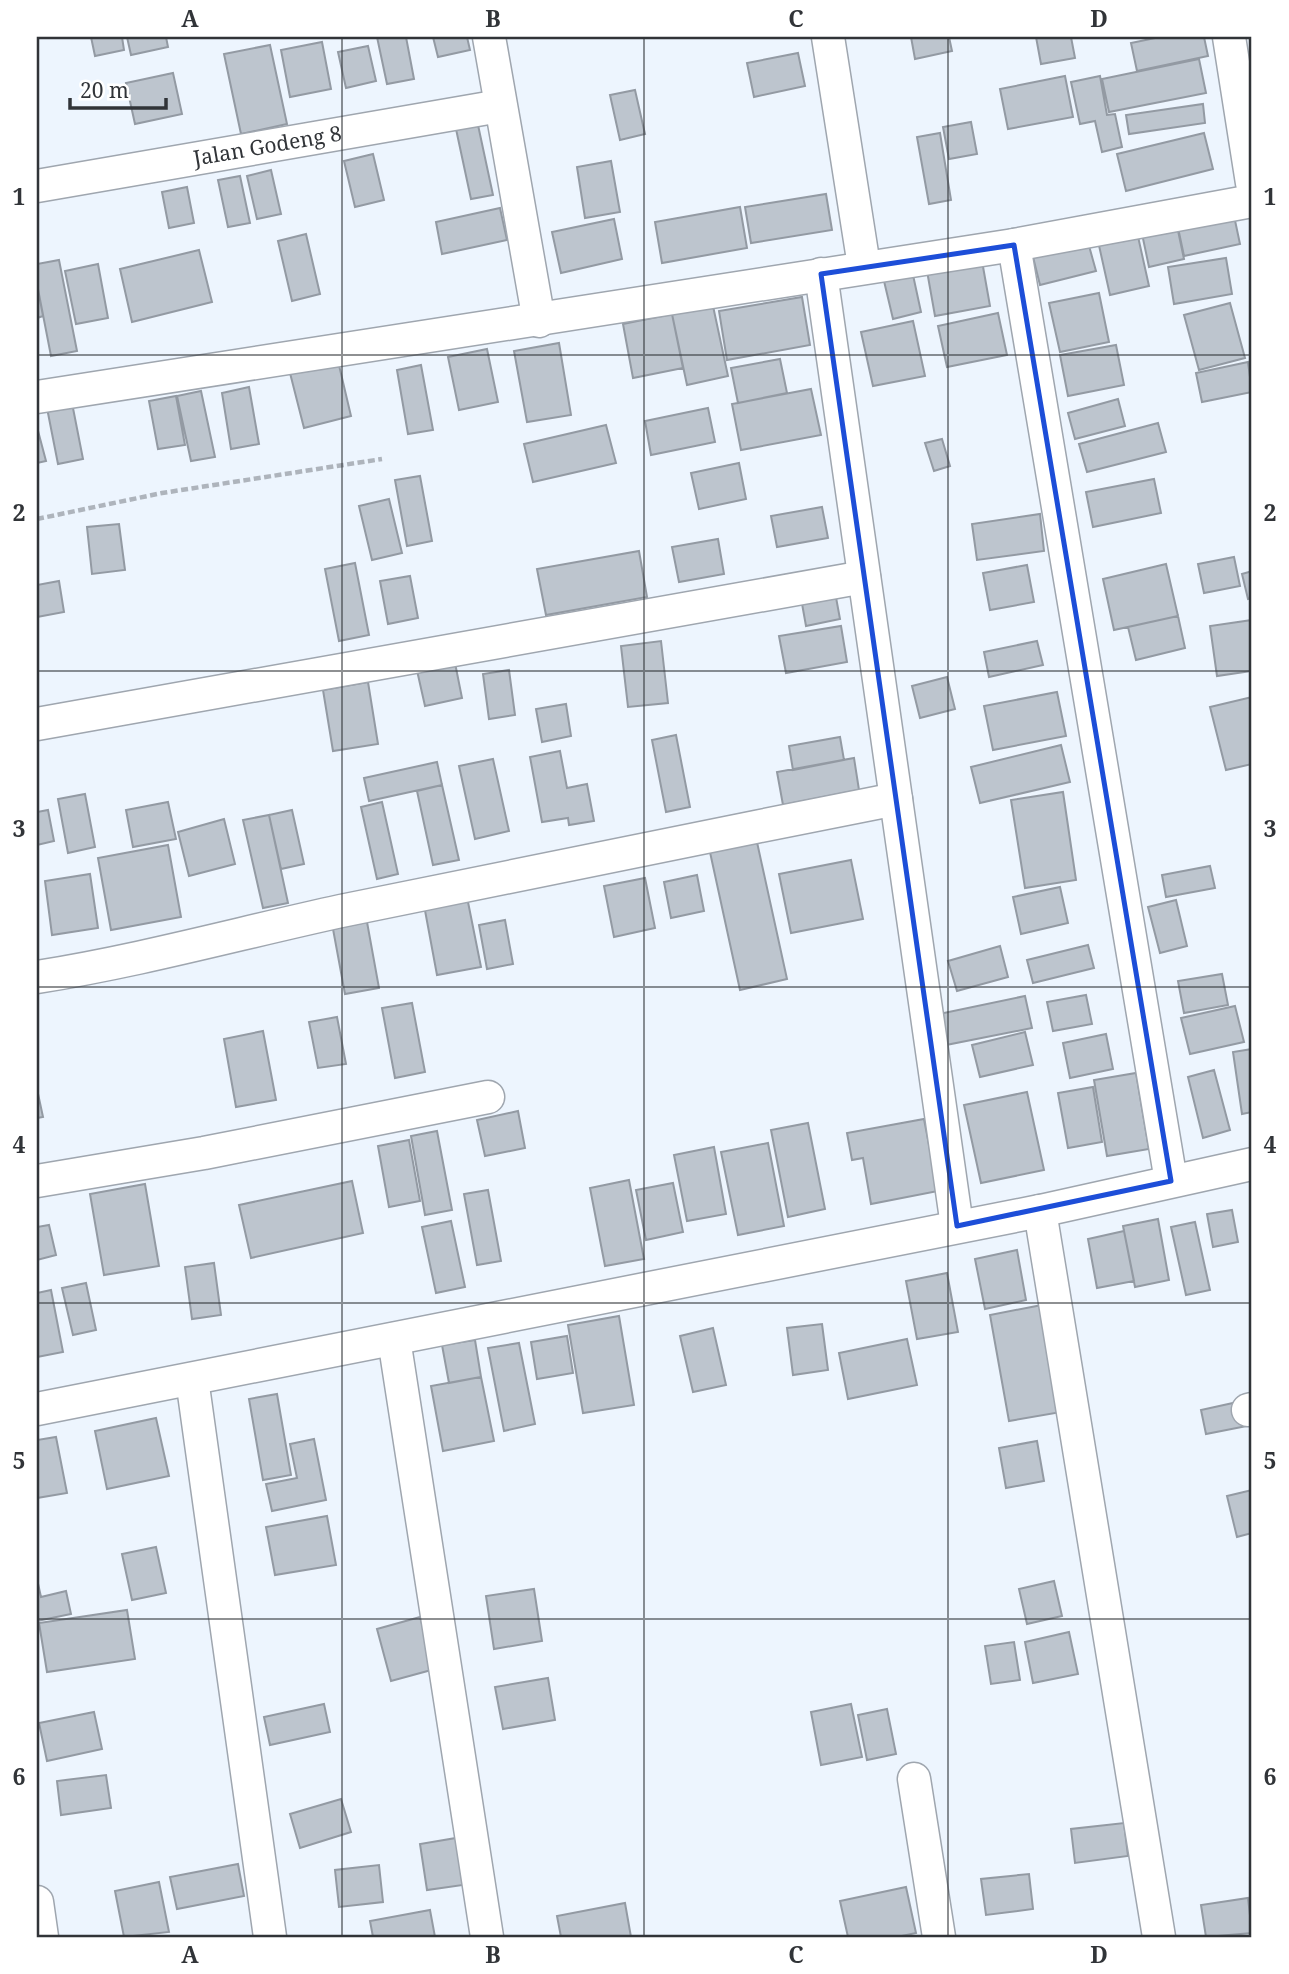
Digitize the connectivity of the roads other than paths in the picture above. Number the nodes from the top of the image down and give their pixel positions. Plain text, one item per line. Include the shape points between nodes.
1 (489, 37) edge
2 (828, 37) edge
3 (1229, 37) edge
4 (499, 106) junction
5 (1252, 183) edge
6 (37, 186) edge
7 (1252, 201) edge
8 (1014, 246) junction
9 (864, 266) junction
10 (821, 274) junction
11 (539, 321) junction
12 (37, 397) edge
13 (864, 577) junction
14 (37, 724) edge
15 (896, 799) junction
16 (37, 977) edge
17 (488, 1097) dead end
18 (1252, 1164) edge
19 (37, 1181) edge
20 (1171, 1181) junction
21 (1040, 1211) junction
22 (957, 1226) junction
23 (394, 1339) junction
24 (192, 1379) junction
25 (37, 1409) edge
26 (914, 1779) dead end
27 (37, 1902) edge
28 (42, 1937) edge
29 (270, 1937) edge
30 (487, 1937) edge
31 (939, 1937) edge
32 (1159, 1937) edge

1 - 4 street
2 - 9 street
3 - 5 street
4 - 6 street, Jalan Godeng 8
4 - 11 street
7 - 8 street
8 - 9 street
8 - 20 street
9 - 10 street
10 - 11 street
10 - 13 street
11 - 12 street
13 - 14 street
13 - 15 street
15 - 16 street via 425,893
15 - 22 street
17 - 19 street
18 - 20 street
20 - 21 street
21 - 22 street
21 - 32 street
22 - 23 street
23 - 24 street
23 - 30 street
24 - 25 street
24 - 29 street
26 - 31 street
27 - 28 street

